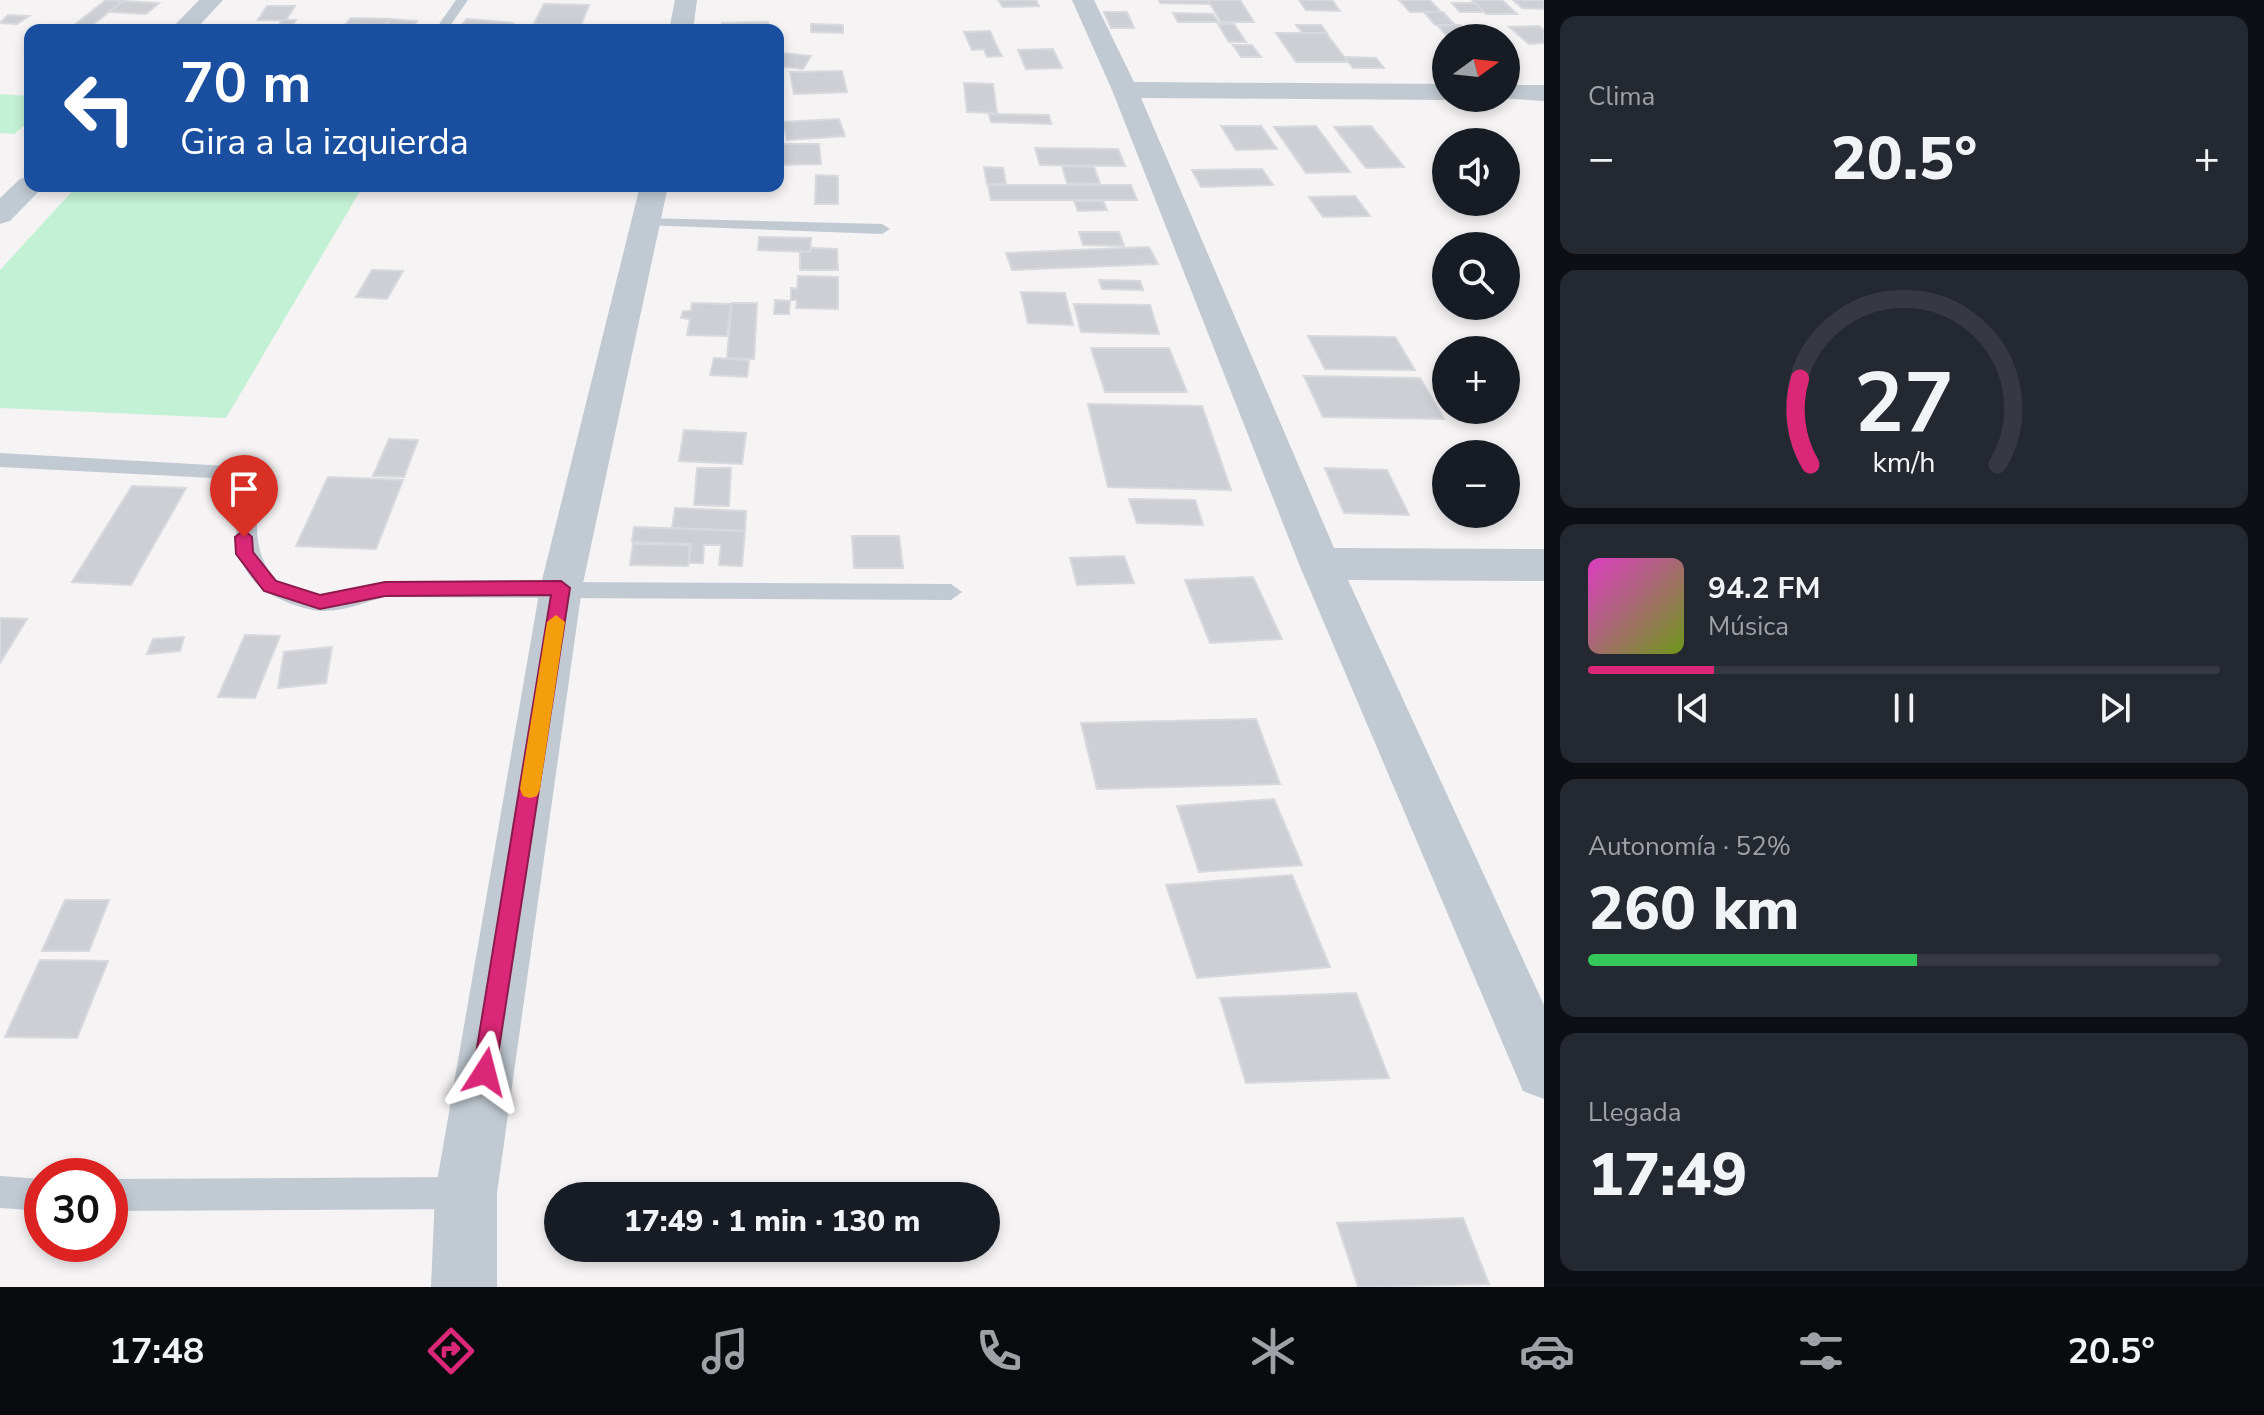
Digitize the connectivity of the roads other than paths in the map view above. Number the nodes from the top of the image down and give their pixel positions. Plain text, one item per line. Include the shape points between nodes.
1 (212, 0) edge
2 (462, 0) edge
3 (686, 0) edge
4 (1083, 0) edge
5 (188, 24) edge
6 (445, 24) edge
7 (682, 24) edge
8 (1125, 90) junction
9 (1432, 92) edge
10 (1520, 93) edge
11 (1544, 93) edge
12 (24, 191) edge
13 (650, 204) edge
14 (0, 215) edge
15 (882, 229) dead end
16 (0, 460) edge
17 (1320, 564) junction
18 (1544, 565) edge
19 (561, 588) junction
20 (951, 592) dead end
21 (1544, 1070) edge
22 (0, 1192) edge
23 (466, 1193) junction
24 (24, 1194) edge
25 (128, 1195) edge
26 (464, 1287) edge

1 - 5 street
2 - 6 lane
3 - 7 street
4 - 8 street
8 - 9 street
8 - 17 street
10 - 11 street
12 - 14 street
13 - 15 lane
13 - 19 street
16 - 19 lane via 238,472 251,490 243,519 244,554 270,586 320,602 385,589
17 - 18 street
17 - 21 street
19 - 20 lane
19 - 23 street
22 - 24 lane
23 - 25 lane
23 - 26 street

